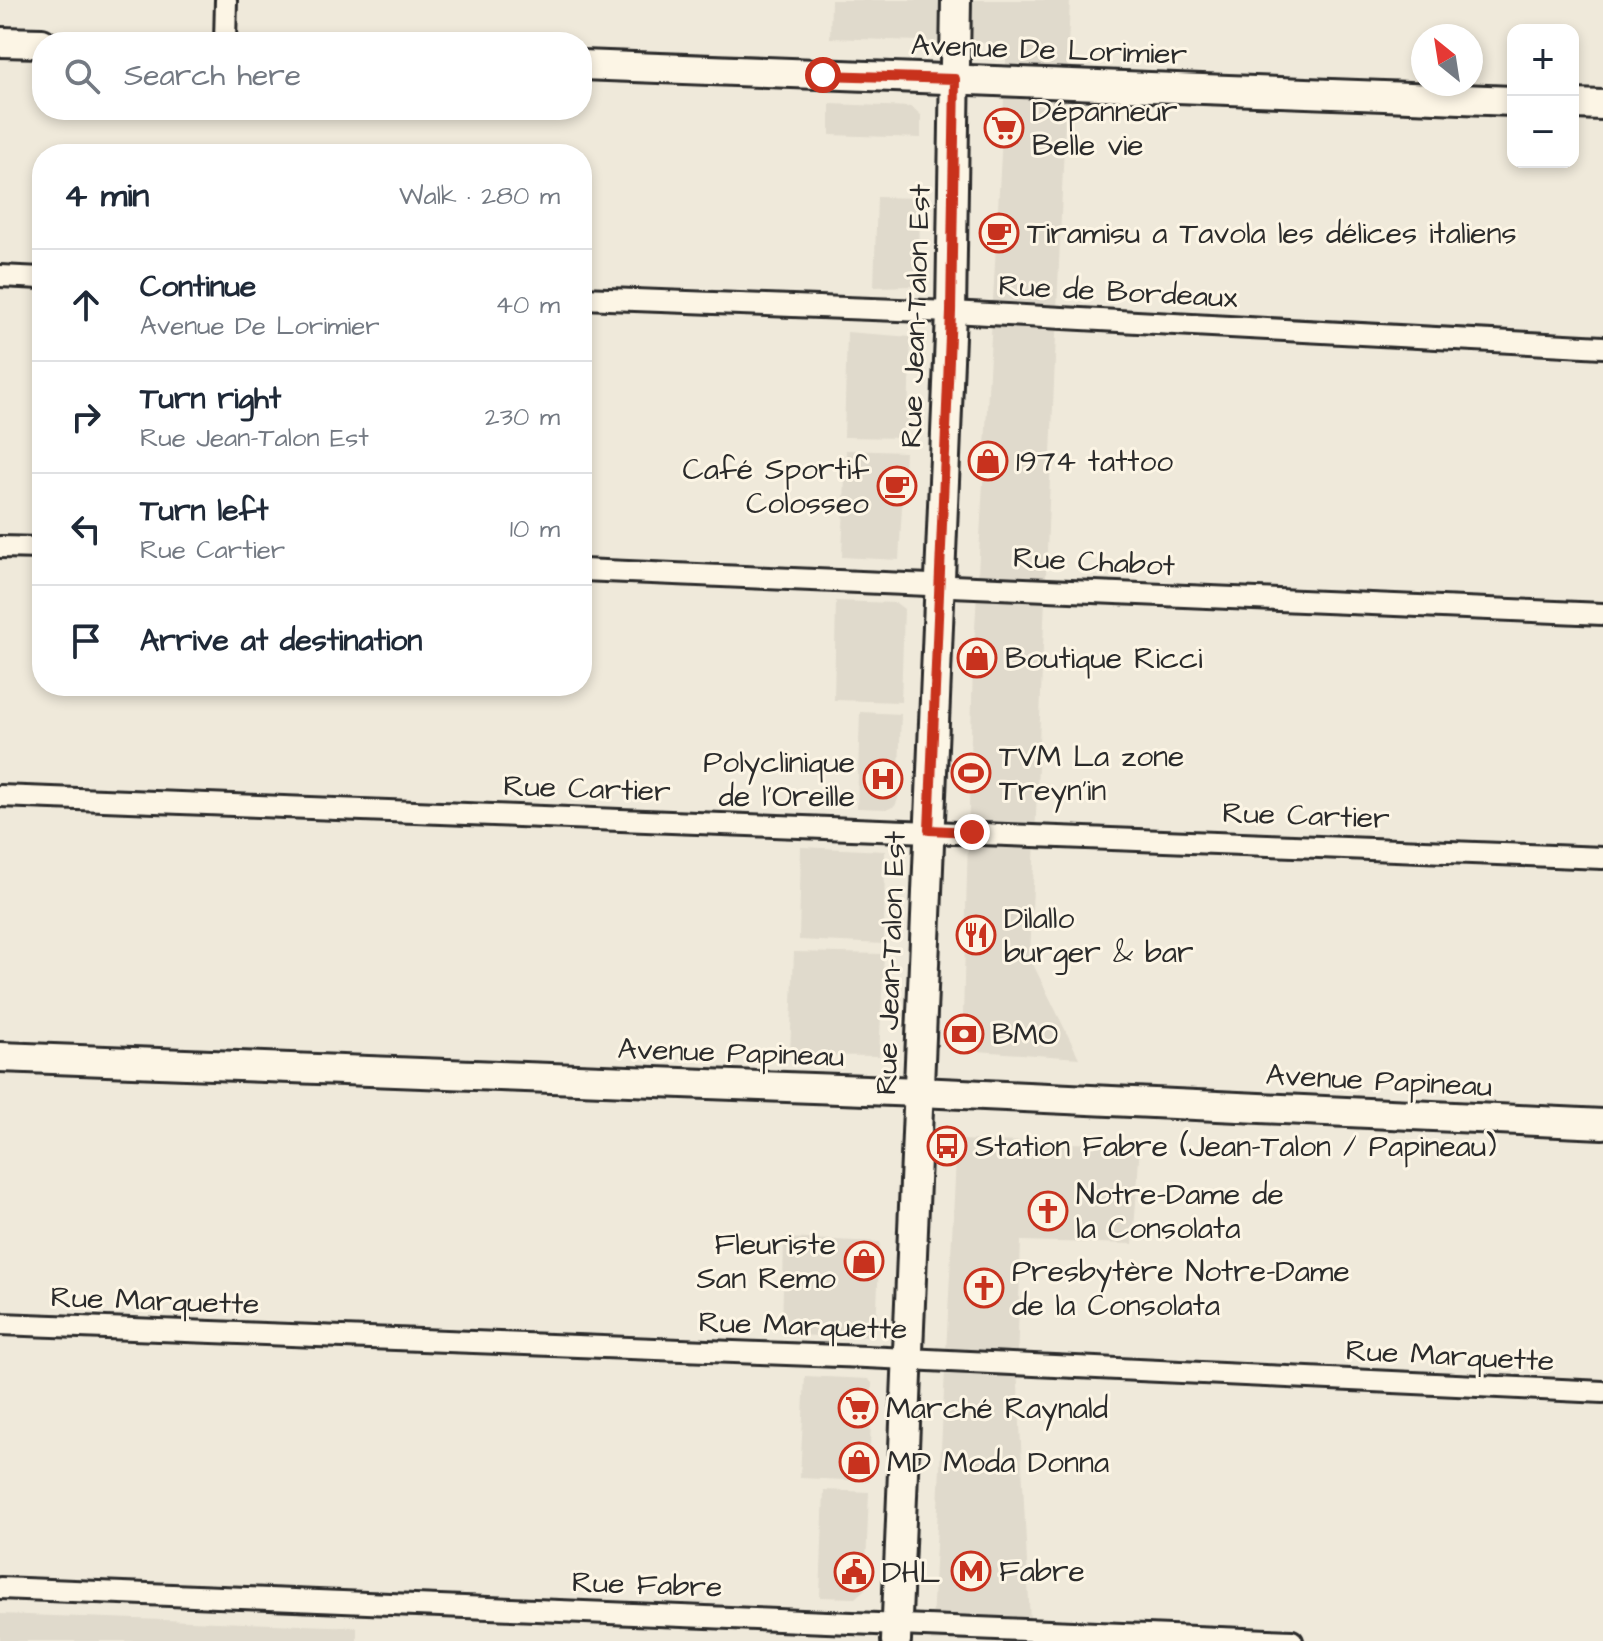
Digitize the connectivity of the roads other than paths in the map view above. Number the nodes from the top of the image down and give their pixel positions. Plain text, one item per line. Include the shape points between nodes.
1 (226, 0) edge
2 (956, 0) edge
3 (225, 32) edge
4 (0, 42) edge
5 (32, 43) edge
6 (592, 65) edge
7 (955, 79) junction
8 (1507, 101) edge
9 (1579, 104) edge
10 (1603, 105) edge
11 (0, 276) edge
12 (32, 278) edge
13 (592, 298) edge
14 (951, 312) junction
15 (1603, 347) edge
16 (0, 547) edge
17 (32, 548) edge
18 (592, 570) edge
19 (941, 584) junction
20 (1603, 614) edge
21 (0, 796) edge
22 (929, 830) junction
23 (1603, 858) edge
24 (0, 1057) edge
25 (919, 1092) junction
26 (1603, 1124) edge
27 (0, 1324) edge
28 (908, 1359) junction
29 (1603, 1392) edge
30 (0, 1588) edge
31 (896, 1632) edge
32 (1292, 1641) edge

1 - 3 street
2 - 7 main road, Rue Jean-Talon Est
4 - 5 main road
6 - 7 main road, Avenue De Lorimier
7 - 8 main road, Avenue De Lorimier
7 - 14 main road, Rue Jean-Talon Est
9 - 10 main road
11 - 12 street
13 - 14 street, Rue de Bordeaux
14 - 15 street, Rue de Bordeaux
14 - 19 main road, Rue Jean-Talon Est
16 - 17 street
18 - 19 street, Rue Chabot
19 - 20 street, Rue Chabot
19 - 22 main road, Rue Jean-Talon Est
21 - 22 street, Rue Cartier
22 - 23 street, Rue Cartier
22 - 25 main road, Rue Jean-Talon Est
24 - 25 main road, Avenue Papineau
25 - 26 main road, Avenue Papineau
25 - 28 main road, Rue Jean-Talon Est
27 - 28 street, Rue Marquette
28 - 29 street, Rue Marquette
28 - 31 main road, Rue Jean-Talon Est
30 - 31 street, Rue Fabre
31 - 32 street, Rue Fabre

